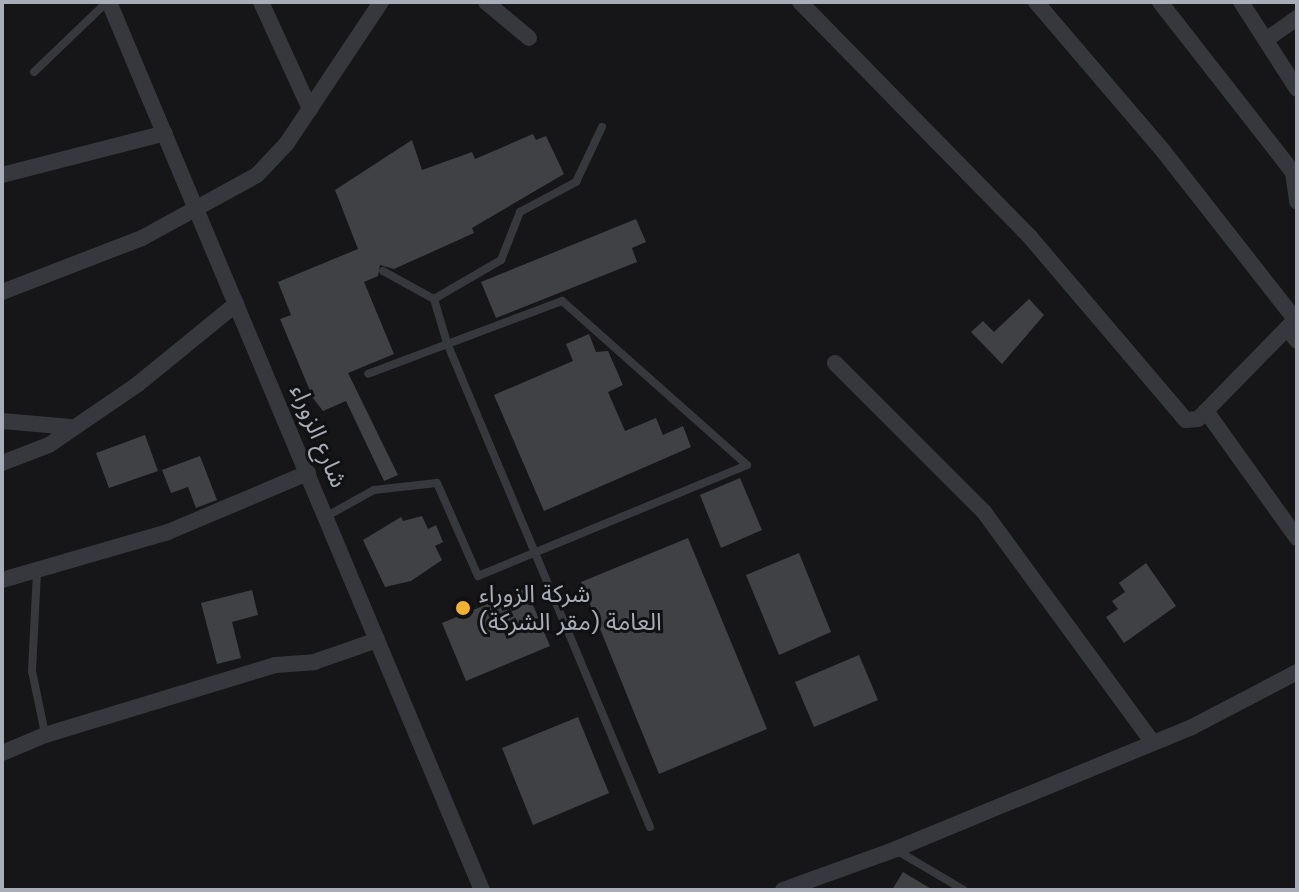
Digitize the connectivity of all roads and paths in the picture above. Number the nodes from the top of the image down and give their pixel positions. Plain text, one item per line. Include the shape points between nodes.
1 (108, 2) edge
2 (261, 2) edge
3 (381, 2) edge
4 (486, 2) edge
5 (800, 2) edge
6 (1036, 2) edge
7 (1160, 2) edge
8 (1241, 2) edge
9 (1297, 18) edge
10 (529, 38) dead end
11 (1267, 39) junction
12 (34, 72) dead end
13 (1297, 89) edge
14 (310, 109) junction
15 (602, 127) dead end
16 (165, 133) junction
17 (1295, 170) edge
18 (2, 175) edge
19 (1297, 202) edge
20 (197, 209) junction
21 (383, 271) dead end
22 (2, 292) edge
23 (434, 299) junction
24 (236, 304) junction
25 (1294, 326) edge
26 (447, 343) junction
27 (835, 363) dead end
28 (368, 374) dead end
29 (1206, 411) junction
30 (2, 421) edge
31 (71, 427) junction
32 (2, 463) edge
33 (308, 473) junction
34 (327, 516) junction
35 (1297, 538) edge
36 (536, 551) junction
37 (37, 572) junction
38 (2, 580) edge
39 (377, 640) junction
40 (1297, 672) edge
41 (45, 735) junction
42 (1153, 743) junction
43 (2, 753) edge
44 (650, 827) dead end
45 (896, 849) junction
46 (482, 890) edge
47 (783, 890) edge
48 (964, 890) edge

1 - 12 lane
1 - 16 street, شارع الزوراء
2 - 14 street
3 - 14 street
4 - 10 street
5 - 29 street via 1030,237 1186,420 1198,419
6 - 25 street via 1164,152
7 - 17 street
8 - 11 street
9 - 11 street
11 - 13 street
14 - 20 street via 257,175
15 - 23 lane via 576,182 520,212 501,260
16 - 18 street
16 - 20 street, شارع الزوراء
17 - 19 street
20 - 22 street via 142,238
20 - 24 street, شارع الزوراء
21 - 23 lane
23 - 26 lane
24 - 31 street via 138,384
24 - 33 street, شارع الزوراء
25 - 29 street
26 - 28 lane
26 - 36 lane
26 - 36 lane via 562,301 747,465
27 - 42 street via 984,512
29 - 35 street
30 - 31 street
31 - 32 street via 49,445
33 - 34 street, شارع الزوراء
33 - 37 street via 182,527
34 - 36 lane via 374,490 437,483 478,576
34 - 39 street, شارع الزوراء
36 - 44 lane
37 - 38 street
37 - 41 lane via 32,671
39 - 41 street via 314,662 275,665
39 - 46 street, شارع الزوراء
40 - 42 street
41 - 43 street
42 - 45 street
45 - 47 street
45 - 48 lane

